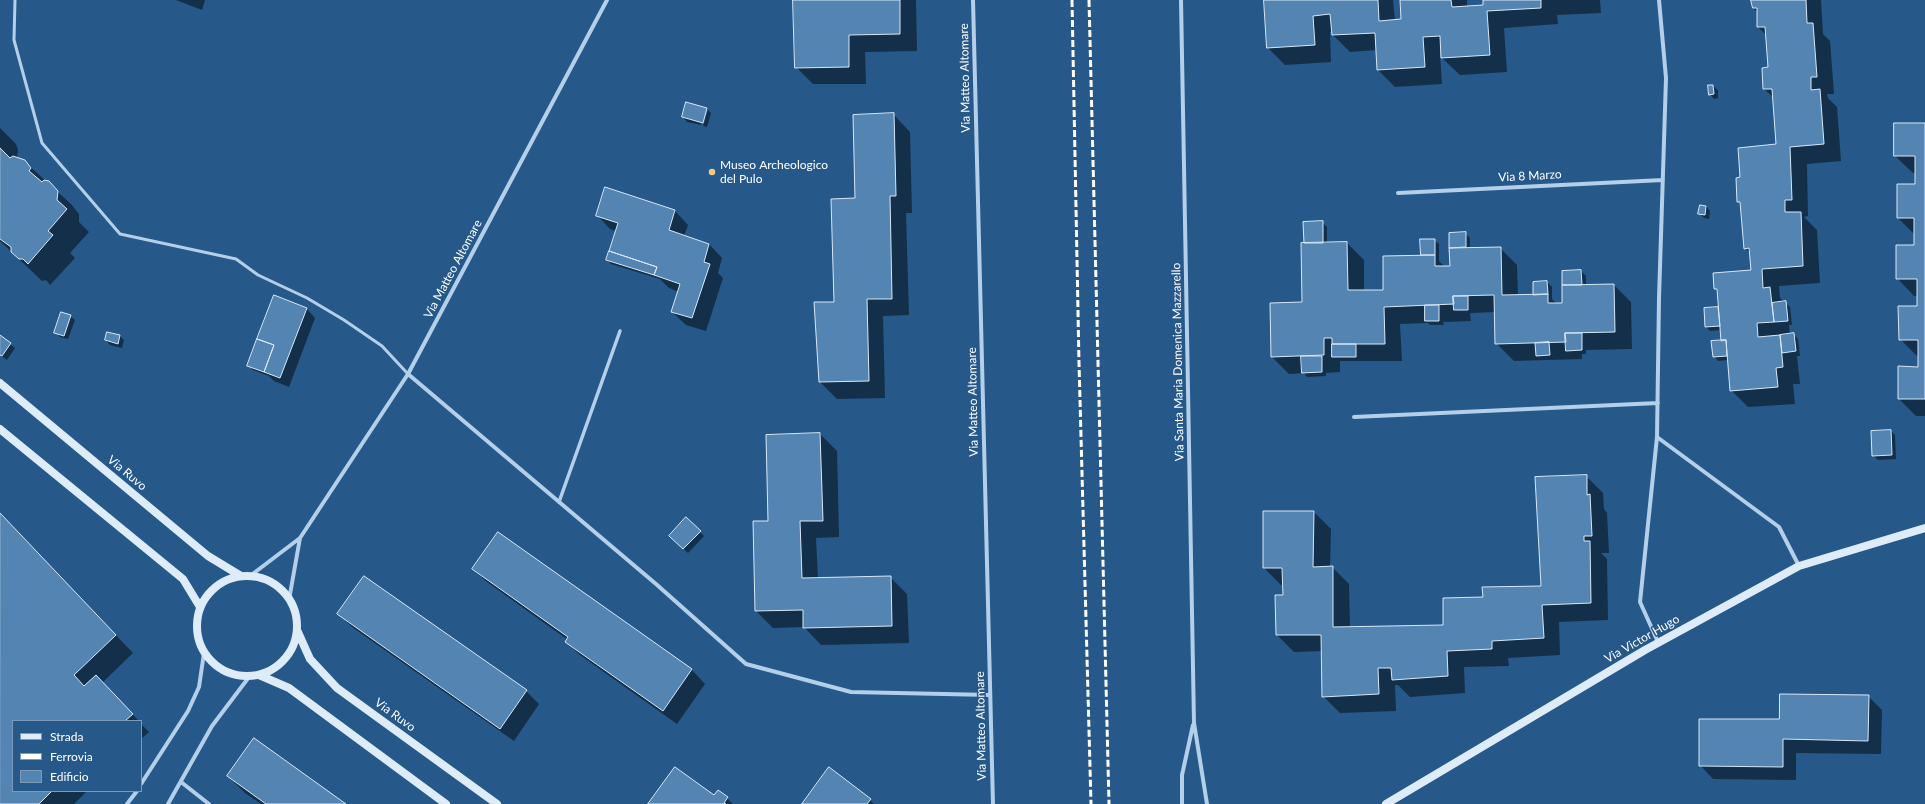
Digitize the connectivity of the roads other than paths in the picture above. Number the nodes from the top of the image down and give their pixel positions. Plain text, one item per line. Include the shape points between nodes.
1 (15, 0) edge
2 (607, 0) edge
3 (973, 0) edge
4 (1181, 0) edge
5 (1659, 0) edge
6 (1663, 180) junction
7 (1398, 193) dead end
8 (620, 331) dead end
9 (408, 374) junction
10 (0, 382) edge
11 (1658, 403) junction
12 (1354, 417) dead end
13 (0, 429) edge
14 (1657, 437) junction
15 (559, 502) junction
16 (1925, 528) edge
17 (300, 538) junction
18 (1799, 566) junction
19 (241, 576) junction
20 (250, 576) junction
21 (289, 600) junction
22 (200, 607) junction
23 (296, 630) junction
24 (1658, 642) junction
25 (204, 653) junction
26 (259, 675) junction
27 (249, 677) junction
28 (990, 695) junction
29 (1194, 723) junction
30 (142, 782) edge
31 (181, 782) junction
32 (136, 792) edge
33 (127, 804) edge
34 (168, 804) edge
35 (209, 804) edge
36 (446, 804) edge
37 (497, 804) edge
38 (993, 804) edge
39 (1182, 804) edge
40 (1207, 804) edge
41 (1386, 804) edge

1 - 9 lane via 14,40 42,143 120,234 236,259 258,275 307,298 350,324 382,346
2 - 9 street, Via Matteo Altomare
3 - 28 street, Via Matteo Altomare
4 - 29 street, Via Santa Maria Domenica Mazzarello
5 - 6 street via 1666,78
6 - 7 street, Via 8 Marzo
6 - 11 street
8 - 15 street
9 - 15 street
9 - 17 street, Via Matteo Altomare
10 - 19 main road, Via Ruvo via 208,556
11 - 12 street
11 - 14 street
13 - 22 main road via 183,579
14 - 18 street via 1779,527
14 - 24 street via 1640,602
15 - 28 street via 746,664 851,692
16 - 18 main road, Via Victor Hugo
17 - 20 street, Via Matteo Altomare
17 - 21 street, Via Matteo Altomare
18 - 24 main road, Via Victor Hugo
19 - 20 main road
19 - 22 main road via 228,579 216,586
20 - 21 main road via 266,580 279,588
21 - 23 main road via 295,615
22 - 25 main road via 197,630
23 - 26 main road via 293,646 285,659 273,669
23 - 37 main road, Via Ruvo via 310,659 337,688
24 - 41 main road, Via Victor Hugo
25 - 27 main road via 223,671
25 - 30 street via 199,687 188,710
26 - 27 main road
26 - 36 main road via 289,688
27 - 31 street via 212,726
28 - 38 street, Via Matteo Altomare
29 - 39 street, Via Santa Maria Domenica Mazzarello via 1182,775
29 - 40 street, Via Santa Maria Domenica Mazzarello
31 - 34 street
31 - 35 street
32 - 33 street

